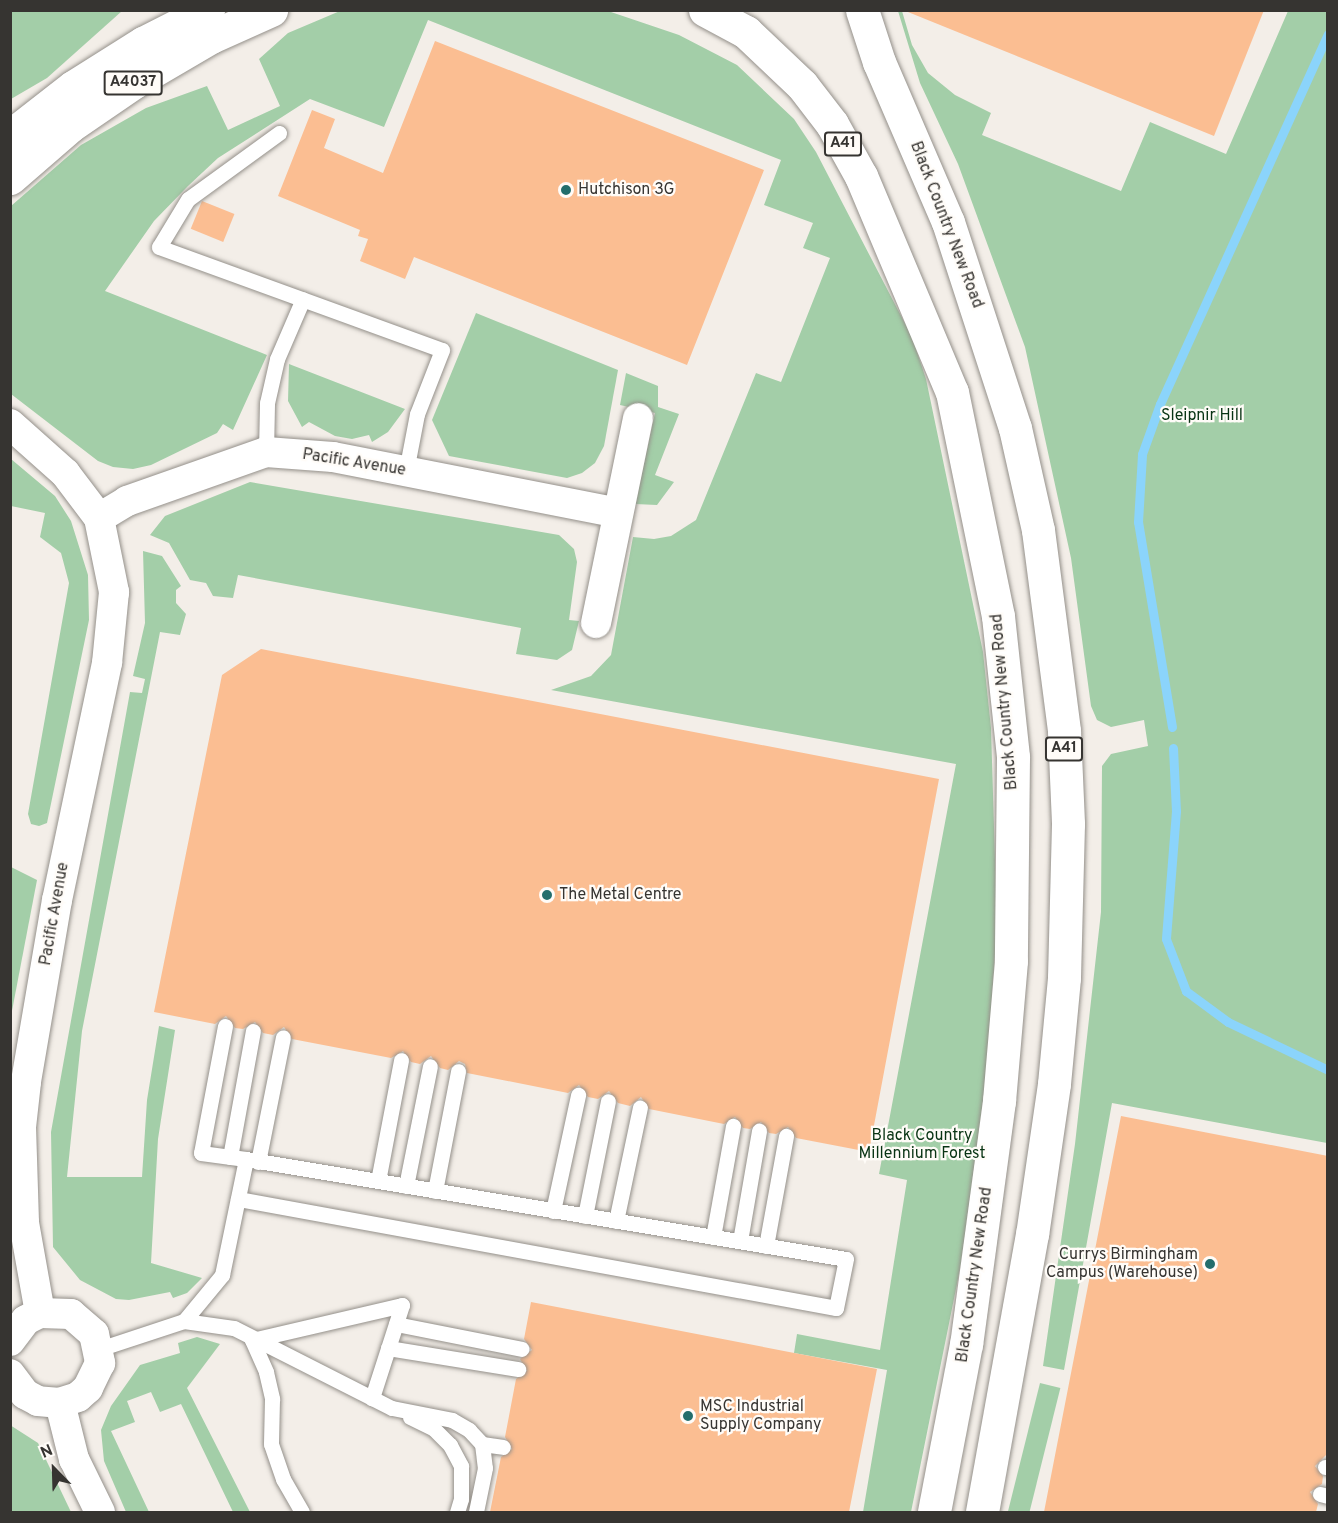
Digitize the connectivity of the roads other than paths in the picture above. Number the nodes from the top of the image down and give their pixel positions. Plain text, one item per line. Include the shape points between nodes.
1 (208, 10) edge
2 (271, 10) edge
3 (705, 10) edge
4 (862, 10) edge
5 (154, 70) junction
6 (279, 133) dead end
7 (10, 136) edge
8 (10, 156) edge
9 (10, 178) edge
10 (303, 299) junction
11 (638, 418) dead end
12 (10, 424) edge
13 (266, 452) junction
14 (406, 471) junction
15 (618, 513) junction
16 (99, 518) junction
17 (596, 623) dead end
18 (225, 1026) dead end
19 (253, 1031) dead end
20 (283, 1037) dead end
21 (401, 1060) dead end
22 (430, 1066) dead end
23 (458, 1071) dead end
24 (578, 1095) dead end
25 (608, 1101) dead end
26 (640, 1107) dead end
27 (16, 1126) edge
28 (733, 1126) dead end
29 (759, 1131) dead end
30 (786, 1136) dead end
31 (230, 1157) junction
32 (252, 1160) junction
33 (378, 1181) junction
34 (406, 1186) junction
35 (435, 1191) junction
36 (238, 1198) junction
37 (553, 1211) junction
38 (585, 1216) junction
39 (616, 1221) junction
40 (712, 1237) junction
41 (740, 1242) junction
42 (766, 1246) junction
43 (40, 1313) junction
44 (184, 1321) junction
45 (396, 1324) junction
46 (252, 1340) junction
47 (10, 1341) edge
48 (388, 1348) junction
49 (99, 1349) junction
50 (522, 1349) dead end
51 (518, 1369) dead end
52 (10, 1374) edge
53 (372, 1398) junction
54 (60, 1403) junction
55 (392, 1408) junction
56 (482, 1444) junction
57 (503, 1447) dead end
58 (100, 1512) edge
59 (302, 1512) edge
60 (457, 1512) edge
61 (476, 1512) edge
62 (934, 1512) edge
63 (982, 1512) edge

1 - 7 main road, A4037 via 143,43 73,87
2 - 5 main road, A4037 via 211,37
3 - 62 main road, Black Country New Road / A41 via 746,32 802,85 832,124 861,176 952,392 998,616 1013,757 1011,961 999,1101 966,1344
4 - 63 main road, Black Country New Road / A41 via 879,62 948,222 1015,428 1038,530 1064,731 1068,824 1064,978 1054,1084 1032,1234
5 - 8 street via 118,75
5 - 9 main road, A4037 via 70,126
6 - 10 lane via 188,199 159,247
10 - 13 lane via 277,359 267,403
10 - 14 lane via 442,350 417,414
11 - 15 street
12 - 16 street, Pacific Avenue via 65,473
13 - 14 street, Pacific Avenue via 333,457
13 - 16 street, Pacific Avenue via 127,501
14 - 15 street, Pacific Avenue
15 - 17 street
16 - 27 street, Pacific Avenue via 114,592 106,663
18 - 31 lane via 201,1153
19 - 31 lane
20 - 32 lane
21 - 33 lane
22 - 34 lane
23 - 35 lane
24 - 37 lane
25 - 38 lane
26 - 39 lane
27 - 43 street, Pacific Avenue via 24,1223
28 - 40 lane
29 - 41 lane
30 - 42 lane
31 - 32 lane
32 - 33 lane
32 - 36 lane
33 - 34 lane
34 - 35 lane
35 - 37 lane
36 - 42 lane via 836,1308 846,1259
36 - 44 lane via 222,1275
37 - 38 lane
38 - 39 lane
39 - 40 lane
40 - 41 lane
41 - 42 lane
43 - 47 street via 26,1320
43 - 49 street via 71,1314 94,1334
44 - 46 lane via 234,1328
44 - 49 lane
45 - 46 lane via 402,1305
45 - 48 lane
45 - 50 lane
46 - 53 lane
46 - 59 lane via 266,1372 272,1400 271,1444 283,1479
48 - 51 lane
48 - 53 lane
49 - 54 street via 96,1376 88,1388 78,1397
52 - 54 street via 25,1394 38,1401
53 - 55 lane
54 - 58 street via 74,1458
55 - 56 lane via 452,1420
55 - 60 lane via 433,1428 450,1445 461,1466
56 - 57 lane
56 - 61 lane via 491,1475

